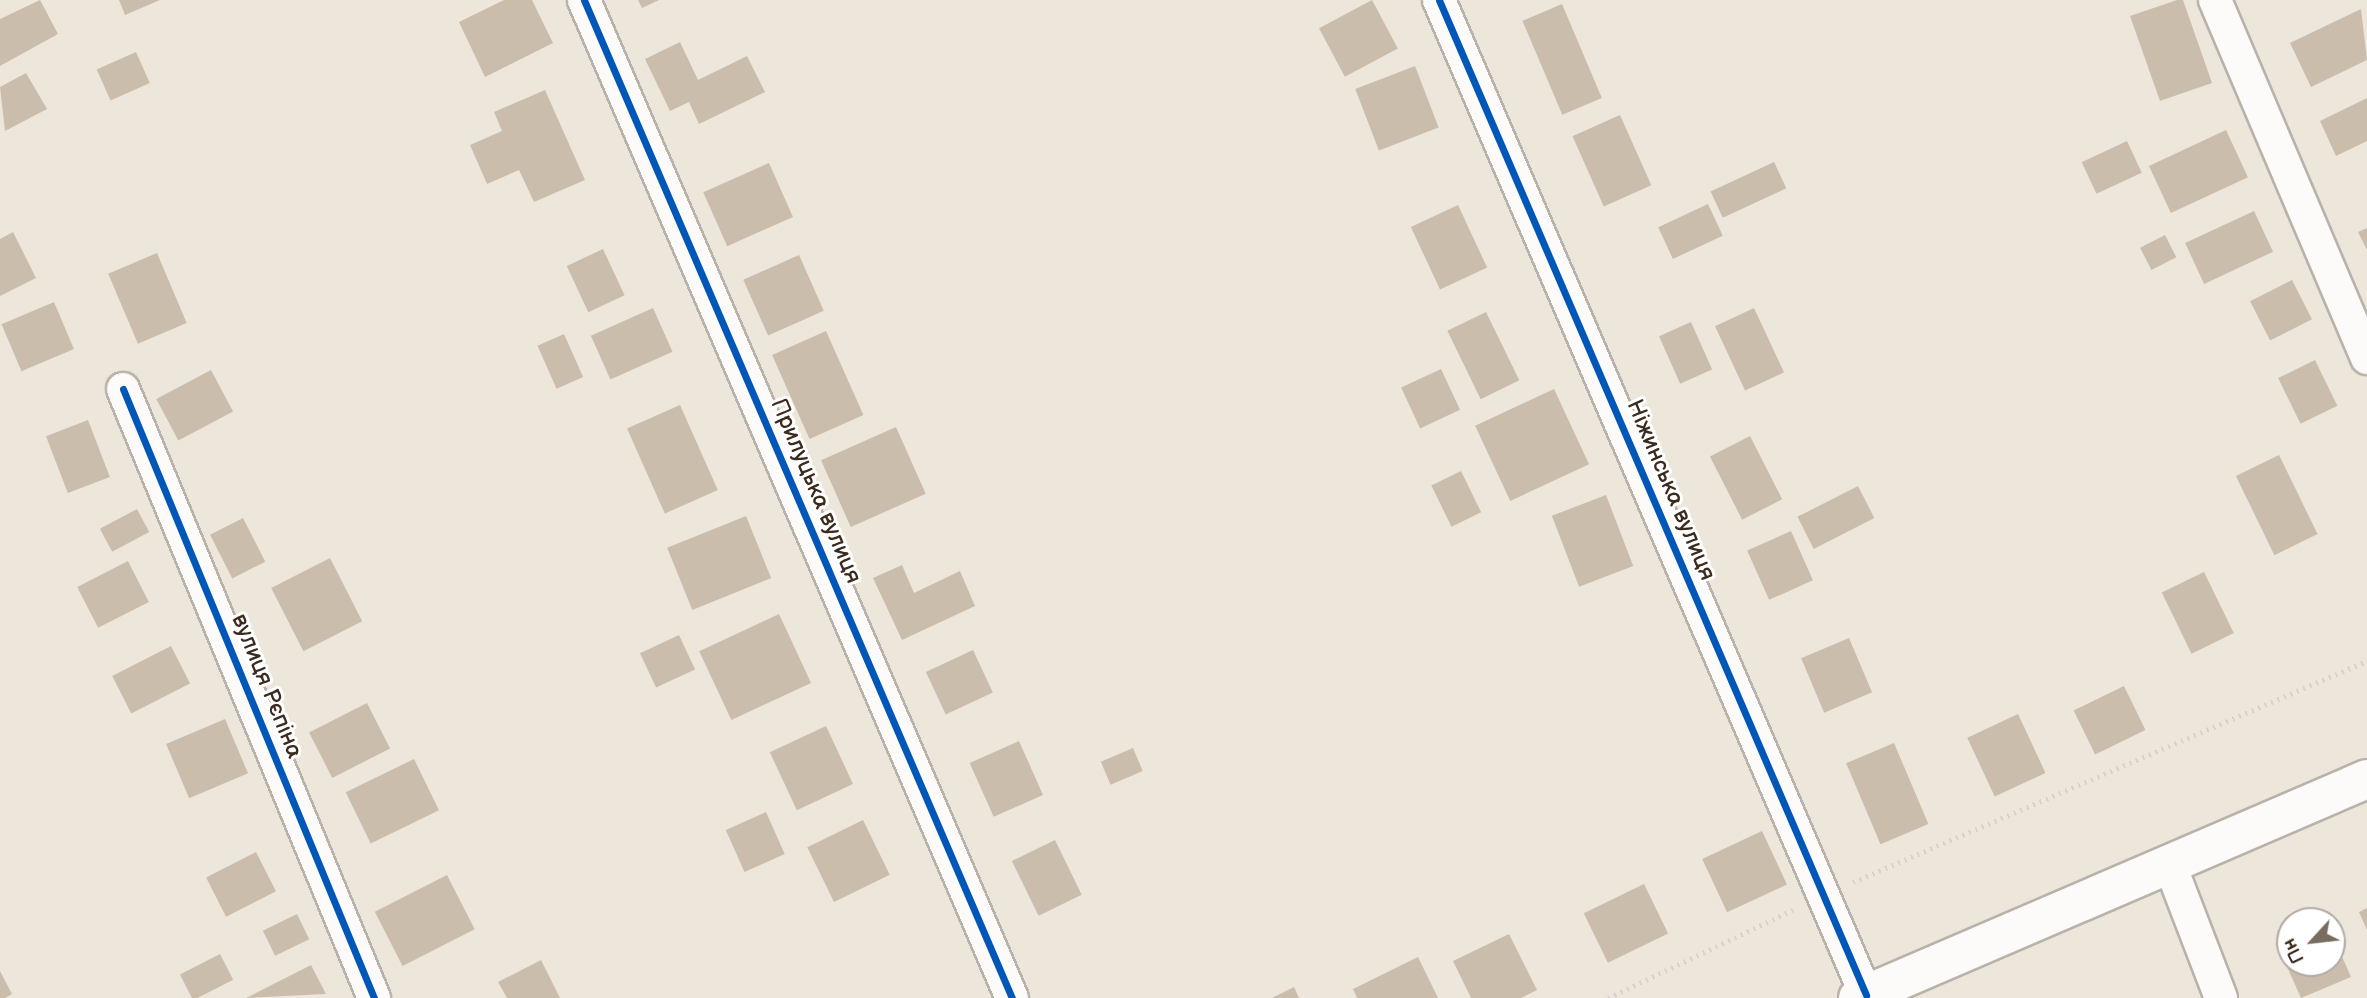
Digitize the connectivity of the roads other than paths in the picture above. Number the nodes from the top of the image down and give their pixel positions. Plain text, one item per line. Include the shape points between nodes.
1 (584, 0) edge
2 (1439, 0) edge
3 (2215, 0) edge
4 (2367, 358) edge
5 (123, 389) dead end
6 (2367, 779) edge
7 (2170, 865) junction
8 (1862, 997) edge
9 (374, 998) edge
10 (1012, 998) edge
11 (2221, 998) edge

1 - 10 street, Прилуцька вулиця
2 - 8 street, Ніжинська вулиця via 1824,895
3 - 4 street
5 - 9 street, вулиця Рєпіна
6 - 7 main road
7 - 8 main road
7 - 11 street

